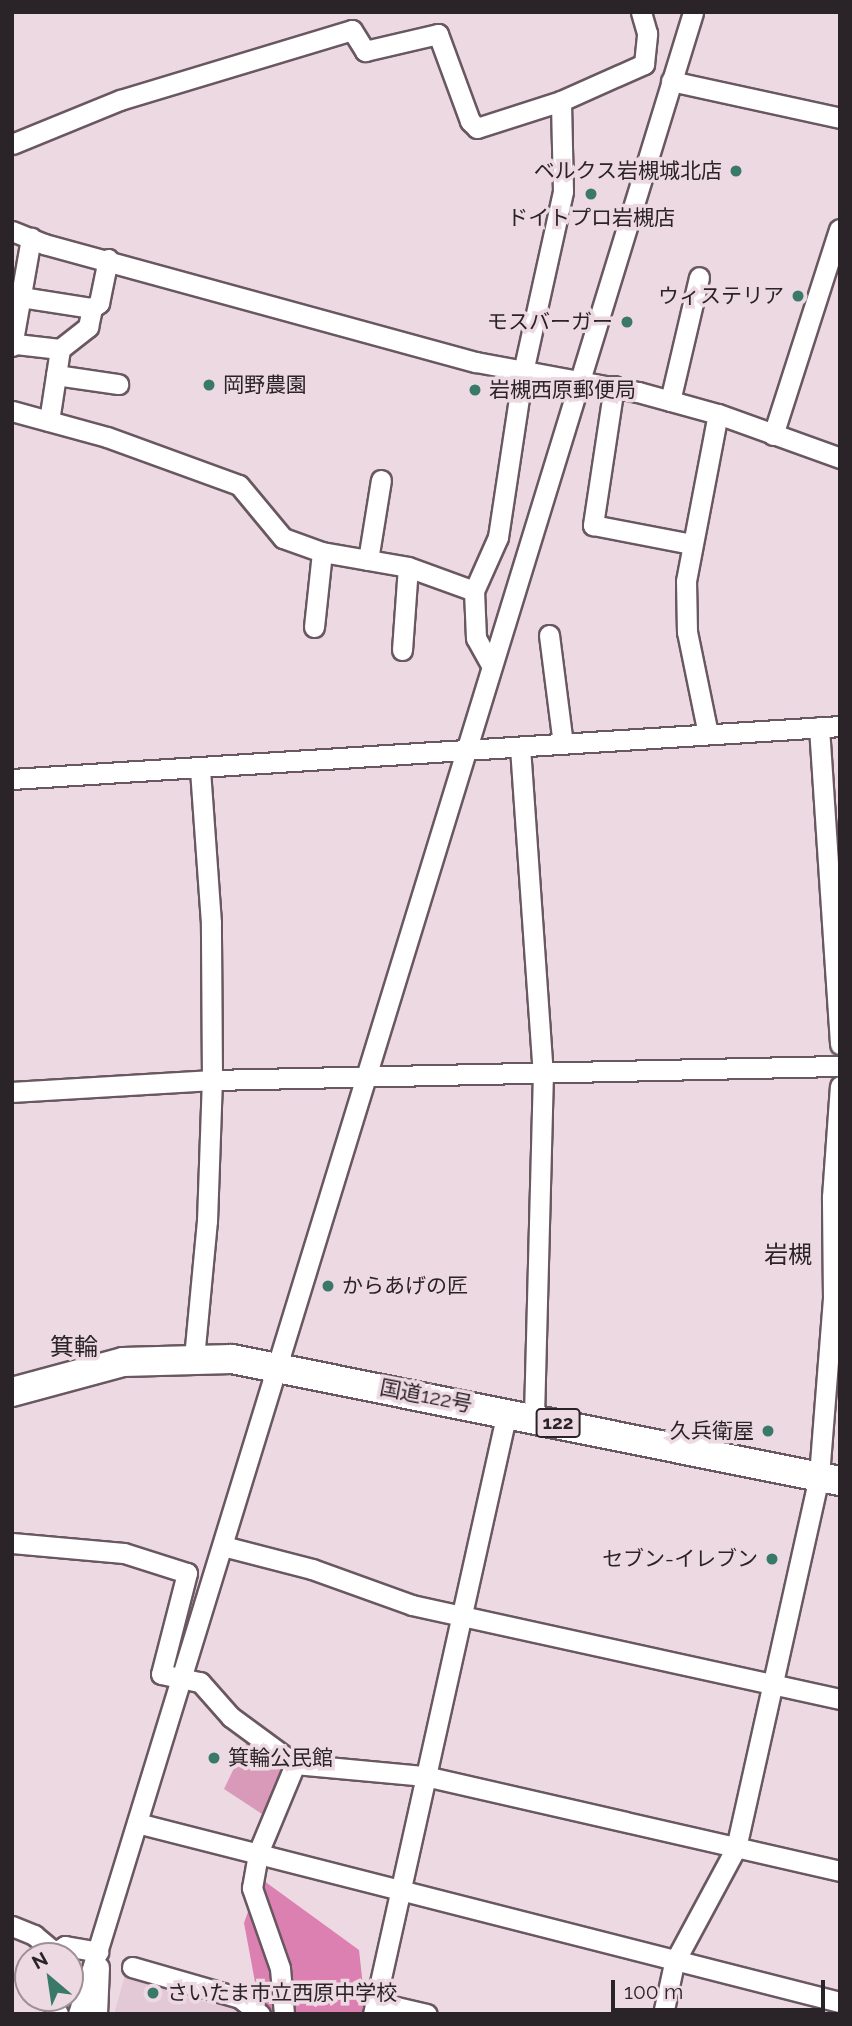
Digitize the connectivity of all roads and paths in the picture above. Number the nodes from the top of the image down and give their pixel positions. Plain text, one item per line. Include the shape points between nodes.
1 (641, 12) edge
2 (693, 12) edge
3 (645, 64) junction
4 (673, 75) junction
5 (561, 101) junction
6 (840, 118) edge
7 (12, 144) edge
8 (12, 231) edge
9 (838, 237) edge
10 (31, 238) junction
11 (108, 259) junction
12 (699, 277) dead end
13 (19, 288) edge
14 (92, 308) junction
15 (14, 345) edge
16 (60, 349) junction
17 (523, 372) junction
18 (56, 375) junction
19 (581, 380) junction
20 (118, 384) dead end
21 (614, 386) junction
22 (670, 401) junction
23 (12, 411) edge
24 (718, 414) junction
25 (49, 421) junction
26 (773, 435) junction
27 (840, 458) edge
28 (381, 480) dead end
29 (692, 544) junction
30 (322, 552) junction
31 (368, 560) junction
32 (408, 567) junction
33 (474, 590) junction
34 (314, 627) dead end
35 (549, 635) dead end
36 (402, 650) dead end
37 (491, 665) junction
38 (840, 726) edge
39 (819, 727) junction
40 (708, 734) junction
41 (563, 744) junction
42 (520, 747) junction
43 (465, 750) junction
44 (200, 768) junction
45 (12, 779) edge
46 (840, 1044) edge
47 (840, 1066) edge
48 (543, 1072) junction
49 (365, 1077) junction
50 (212, 1080) junction
51 (840, 1086) edge
52 (12, 1093) edge
53 (194, 1358) junction
54 (276, 1367) junction
55 (12, 1392) edge
56 (520, 1415) junction
57 (829, 1479) edge
58 (12, 1543) edge
59 (223, 1546) junction
60 (460, 1614) junction
61 (182, 1678) junction
62 (773, 1684) junction
63 (840, 1699) edge
64 (295, 1764) junction
65 (425, 1776) junction
66 (137, 1823) junction
67 (736, 1847) junction
68 (258, 1853) junction
69 (840, 1871) edge
70 (400, 1890) junction
71 (12, 1926) edge
72 (41, 1942) edge
73 (84, 1949) edge
74 (98, 1952) junction
75 (674, 1963) junction
76 (132, 1967) dead end
77 (840, 2003) edge
78 (374, 2008) edge
79 (78, 2014) edge
80 (97, 2014) edge
81 (260, 2014) edge
82 (284, 2014) edge
83 (426, 2014) edge
84 (663, 2014) edge

1 - 3 street via 647,33
2 - 4 street
3 - 4 street
3 - 5 street
4 - 6 street
4 - 19 street
5 - 7 street via 477,128 470,121 438,34 365,51 352,30 120,100
5 - 17 street via 562,191
8 - 10 street
9 - 26 street
10 - 11 street
10 - 13 street
11 - 14 street via 99,303
11 - 17 street
12 - 22 street
13 - 14 street
13 - 15 street
14 - 16 street via 88,327
15 - 16 street
16 - 18 street
17 - 19 street
17 - 33 street via 498,537
18 - 20 street
18 - 25 street
19 - 21 street
19 - 37 street
21 - 22 street
21 - 29 street via 593,525
22 - 24 street
23 - 25 street
24 - 26 street
24 - 29 street
25 - 30 street via 239,485 283,538
26 - 27 street
28 - 31 street
29 - 40 street via 685,581 687,632
30 - 31 street
30 - 34 street
31 - 32 street
32 - 33 street
32 - 36 street
33 - 37 street via 476,638
35 - 41 street
37 - 43 street
38 - 39 street
39 - 40 street
39 - 46 street
40 - 41 street
41 - 42 street
42 - 43 street
42 - 48 street
43 - 44 street
43 - 49 street
44 - 45 street
44 - 50 street via 211,923
47 - 48 street
48 - 49 street
48 - 56 street
49 - 50 street
49 - 54 street
50 - 52 street
50 - 53 street via 207,1222
51 - 57 street via 832,1197
53 - 54 highway, 国道122号 / 122
53 - 55 highway, 国道122号 / 122 via 123,1362
54 - 56 highway, 国道122号 / 122
54 - 59 street
56 - 57 highway, 国道122号 / 122
56 - 60 street
57 - 62 street
58 - 61 street via 124,1553 187,1573 161,1674
59 - 60 street via 312,1569 412,1605
59 - 61 street
60 - 62 street
60 - 65 street
61 - 64 street via 200,1682 231,1717
61 - 66 street
62 - 63 street
62 - 67 street
64 - 65 street
64 - 68 street
65 - 67 street
65 - 70 street
66 - 68 street
66 - 74 street
67 - 69 street
67 - 75 street
68 - 70 street
68 - 82 street via 252,1888 280,1968
70 - 75 street
70 - 78 street
71 - 72 street
73 - 74 street
74 - 79 street
74 - 80 street
75 - 77 street
75 - 84 street
76 - 81 street via 240,1998
78 - 83 street

